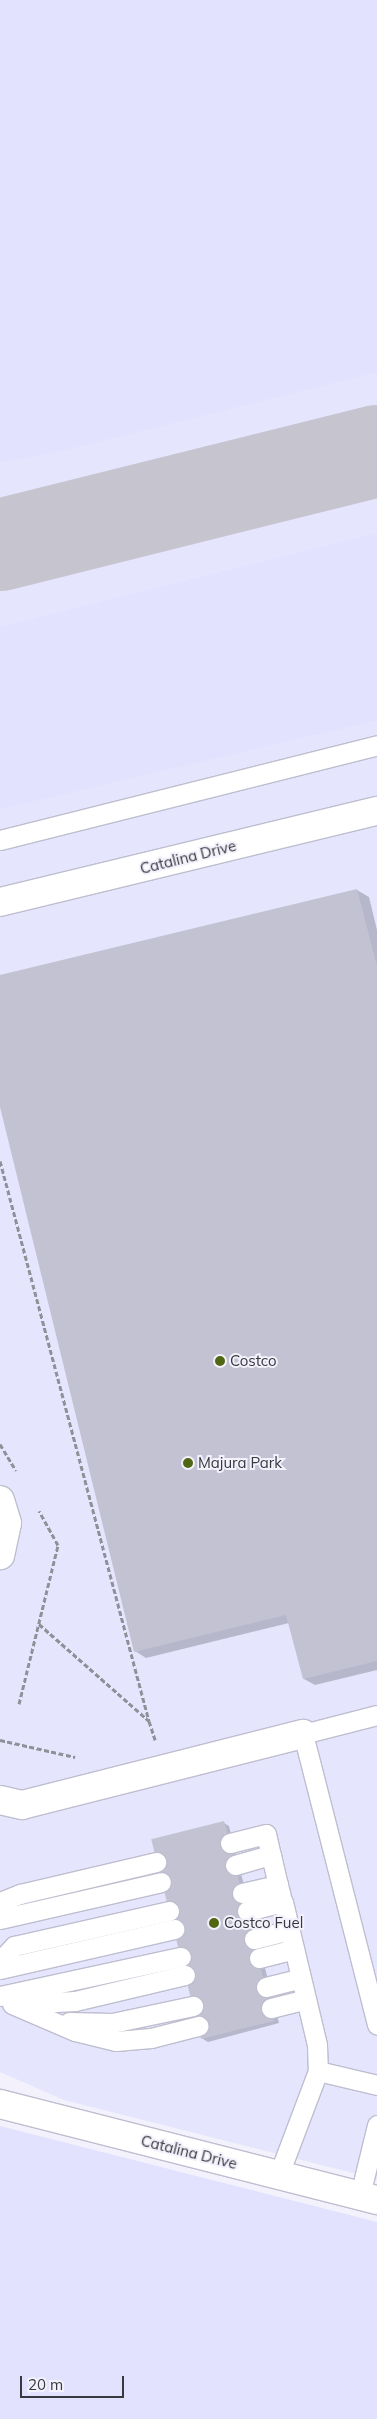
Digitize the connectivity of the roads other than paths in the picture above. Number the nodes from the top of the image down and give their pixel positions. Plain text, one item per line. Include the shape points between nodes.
1 (377, 745) edge
2 (377, 811) edge
3 (0, 840) edge
4 (0, 902) edge
5 (0, 1500) edge
6 (0, 1555) edge
7 (377, 1715) edge
8 (303, 1734) junction
9 (0, 1800) edge
10 (230, 1843) dead end
11 (271, 1855) junction
12 (156, 1862) dead end
13 (235, 1865) dead end
14 (161, 1882) dead end
15 (242, 1893) dead end
16 (280, 1893) junction
17 (0, 1902) edge
18 (169, 1911) dead end
19 (247, 1911) dead end
20 (0, 1919) edge
21 (174, 1930) dead end
22 (290, 1930) junction
23 (254, 1939) dead end
24 (294, 1949) junction
25 (181, 1957) dead end
26 (259, 1958) dead end
27 (0, 1961) edge
28 (0, 1969) edge
29 (185, 1976) dead end
30 (301, 1978) junction
31 (266, 1987) dead end
32 (306, 1999) junction
33 (4, 2000) edge
34 (193, 2006) dead end
35 (271, 2008) dead end
36 (50, 2020) junction
37 (377, 2025) edge
38 (198, 2026) dead end
39 (318, 2071) junction
40 (377, 2085) edge
41 (0, 2104) edge
42 (377, 2125) edge
43 (279, 2174) junction
44 (368, 2198) edge

1 - 3 lane
2 - 4 street, Catalina Drive
5 - 6 street via 8,1523
7 - 8 lane
8 - 9 street via 22,1806
8 - 37 lane
10 - 11 lane via 266,1834
11 - 13 lane
11 - 16 lane
12 - 17 lane via 20,1894
14 - 20 lane
15 - 16 lane
16 - 19 lane
16 - 22 lane
18 - 27 lane via 14,1946
21 - 28 lane
22 - 23 lane
22 - 24 lane
24 - 26 lane
24 - 30 lane
25 - 33 lane
29 - 33 lane via 75,2001
30 - 31 lane
30 - 32 lane
32 - 35 lane
32 - 39 lane via 317,2045
33 - 36 lane
34 - 36 lane via 112,2023
36 - 38 lane via 97,2038 116,2041 151,2038
39 - 40 lane
39 - 43 lane
41 - 43 street, Catalina Drive
42 - 44 lane
43 - 44 street, Catalina Drive

